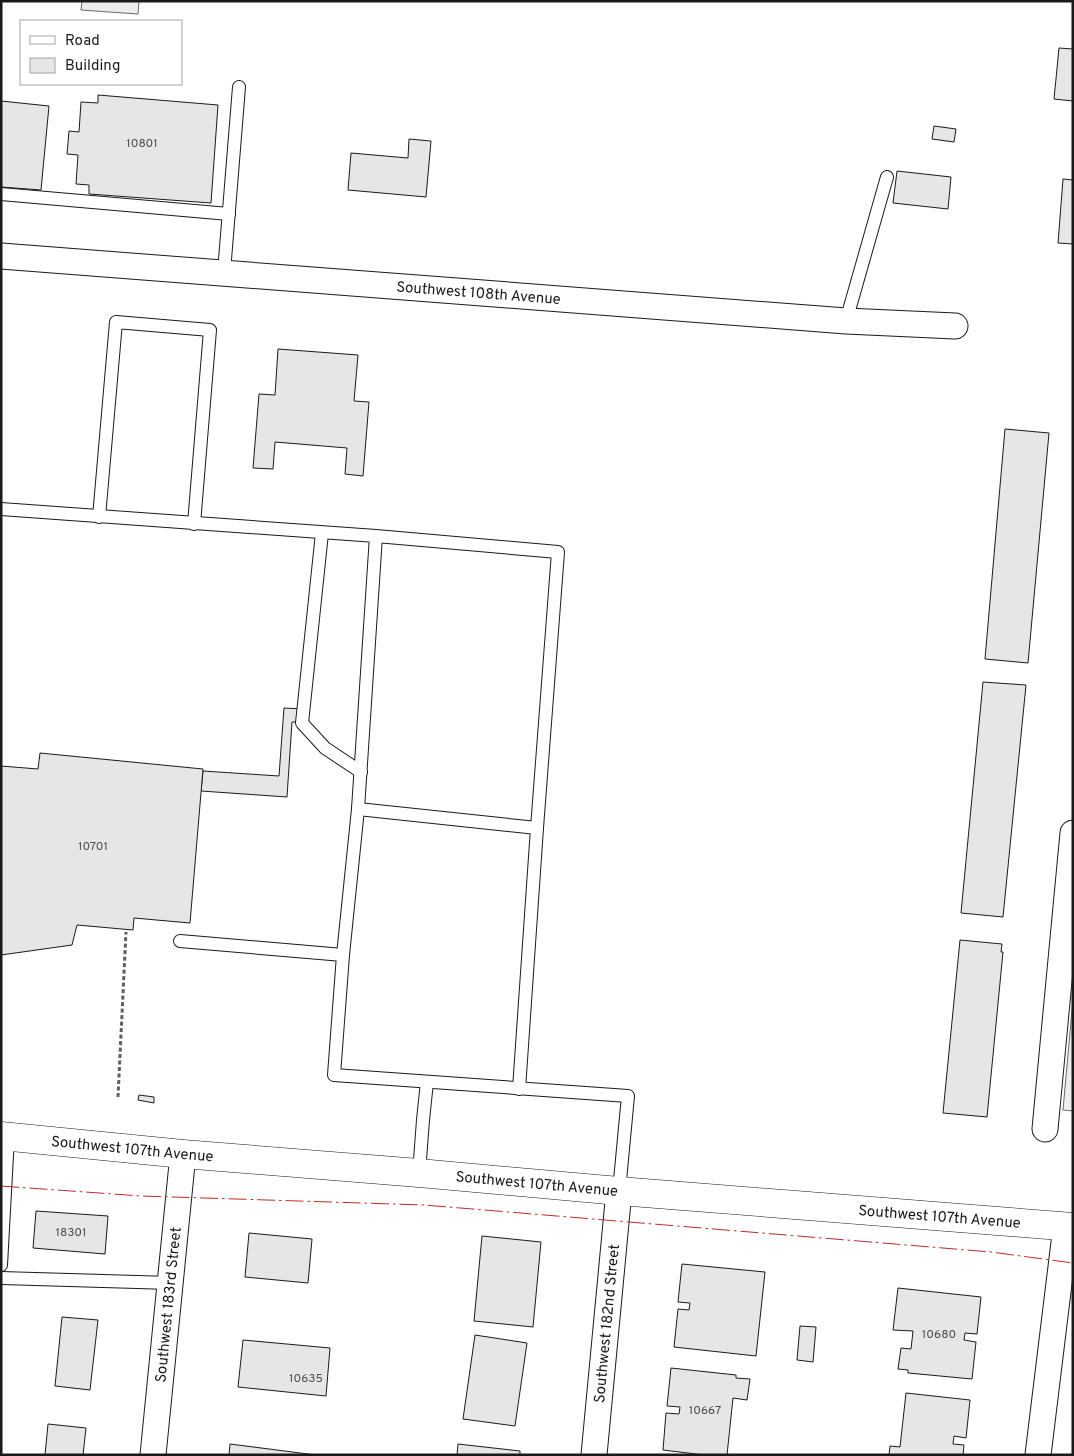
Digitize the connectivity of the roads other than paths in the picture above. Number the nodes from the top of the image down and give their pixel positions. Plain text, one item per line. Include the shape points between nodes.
1 (239, 87) dead end
2 (887, 177) dead end
3 (1, 194) edge
4 (229, 214) junction
5 (1, 256) edge
6 (224, 272) junction
7 (846, 320) junction
8 (955, 326) dead end
9 (1, 508) edge
10 (99, 517) junction
11 (194, 524) junction
12 (322, 533) junction
13 (376, 536) junction
14 (361, 772) junction
15 (358, 809) junction
16 (537, 828) junction
17 (1073, 833) edge
18 (1069, 912) edge
19 (180, 942) dead end
20 (343, 955) junction
21 (427, 1082) junction
22 (519, 1089) junction
23 (1045, 1129) dead end
24 (5, 1137) edge
25 (183, 1154) junction
26 (419, 1173) junction
27 (620, 1191) junction
28 (1069, 1226) edge
29 (1, 1265) edge
30 (1, 1278) edge
31 (171, 1283) junction
32 (153, 1455) edge
33 (594, 1455) edge
34 (1038, 1455) edge

1 - 4 lane
2 - 7 lane
3 - 4 lane
4 - 6 lane
5 - 6 street, Southwest 108th Avenue
6 - 7 street, Southwest 108th Avenue
7 - 8 street, Southwest 108th Avenue
9 - 10 lane
10 - 11 lane
10 - 11 lane via 116,322 210,330
11 - 12 lane
12 - 13 lane
12 - 14 lane via 302,723 325,748
13 - 14 lane
13 - 16 lane via 558,552
14 - 15 lane
15 - 16 lane
15 - 20 lane
16 - 22 lane
17 - 18 street
18 - 23 street
19 - 20 lane
20 - 21 lane via 334,1074
21 - 22 lane
21 - 26 lane
22 - 27 lane via 628,1096
24 - 25 street, Southwest 107th Avenue
24 - 29 lane
25 - 26 street, Southwest 107th Avenue
25 - 31 street, Southwest 183rd Street
26 - 27 street, Southwest 107th Avenue
27 - 28 street, Southwest 107th Avenue
27 - 33 street, Southwest 182nd Street
28 - 34 street
30 - 31 lane
31 - 32 street, Southwest 183rd Street

